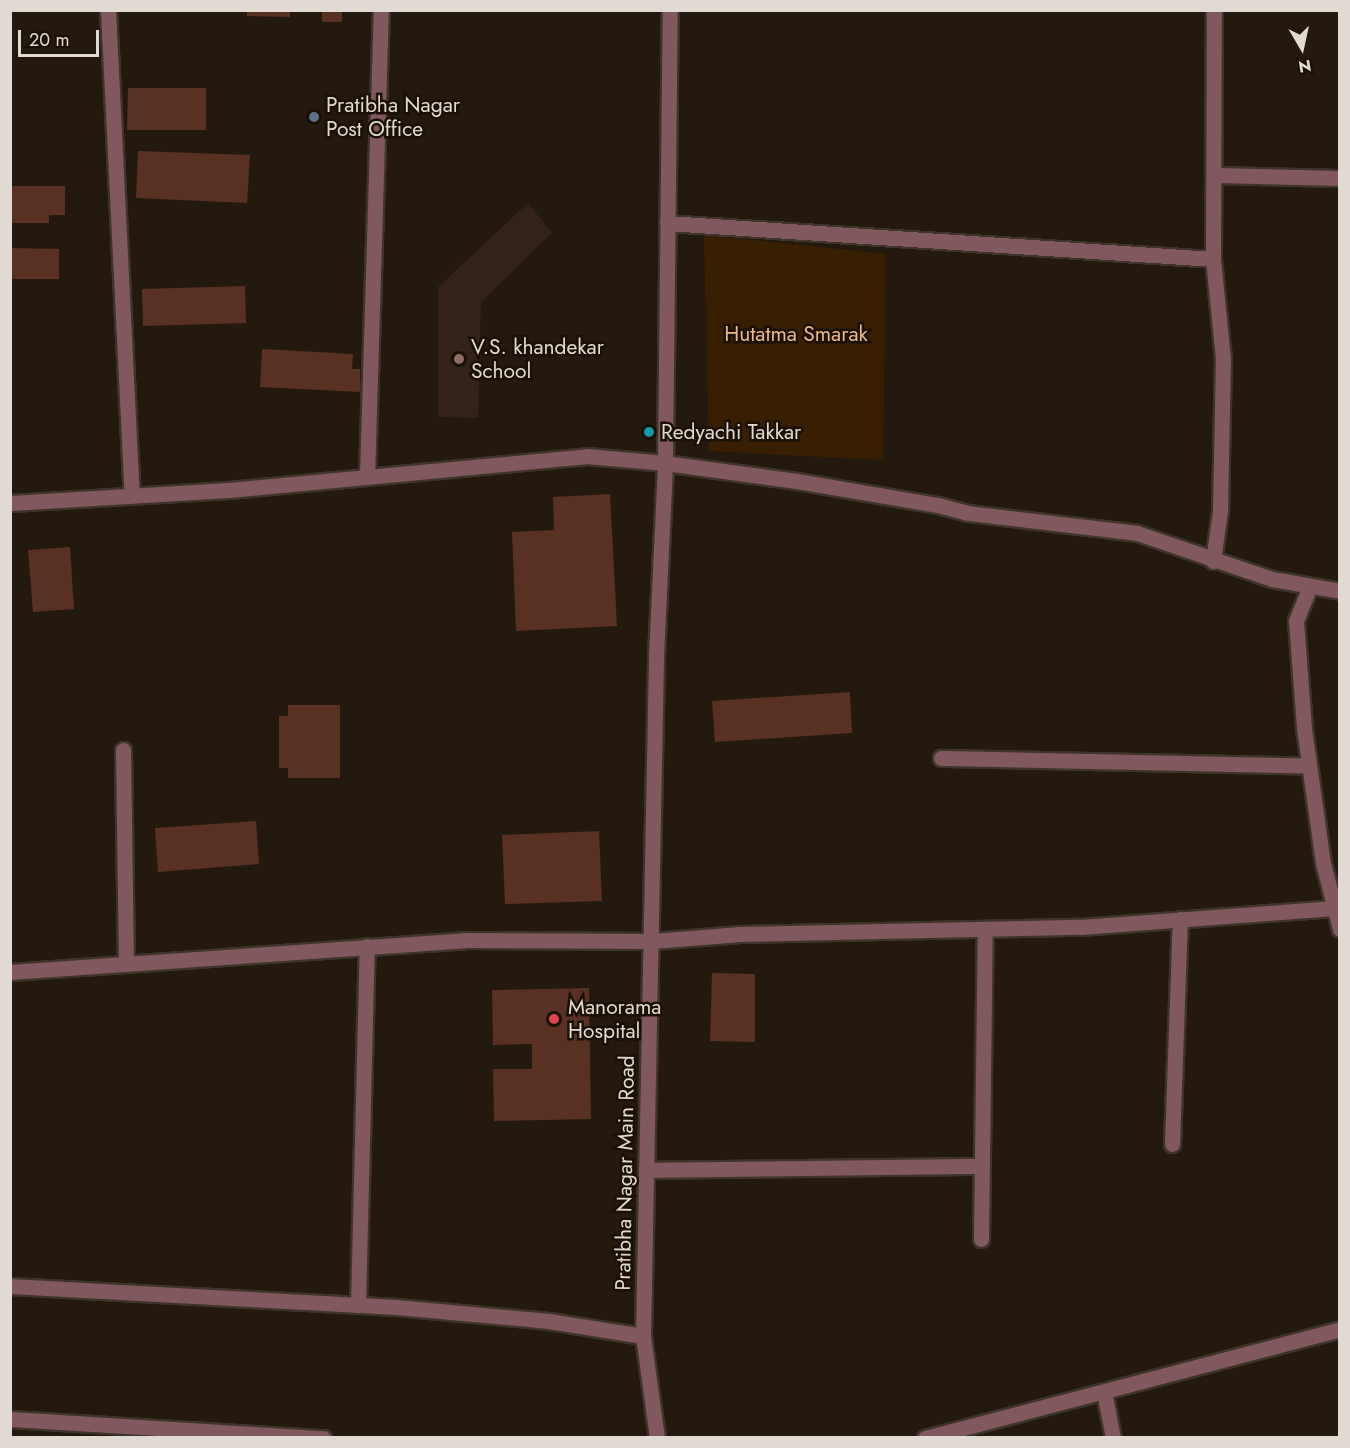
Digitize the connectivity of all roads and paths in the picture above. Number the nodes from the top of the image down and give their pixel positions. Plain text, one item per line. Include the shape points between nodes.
1 (108, 10) edge
2 (381, 10) edge
3 (670, 10) edge
4 (1214, 10) edge
5 (1214, 175) junction
6 (1340, 178) edge
7 (667, 224) junction
8 (1213, 259) junction
9 (665, 463) junction
10 (367, 477) junction
11 (132, 495) junction
12 (10, 503) edge
13 (1213, 561) junction
14 (1310, 586) junction
15 (1340, 591) edge
16 (123, 750) dead end
17 (941, 758) dead end
18 (1309, 766) junction
19 (1334, 908) junction
20 (1180, 919) junction
21 (1340, 929) edge
22 (985, 930) junction
23 (653, 941) junction
24 (366, 946) junction
25 (126, 964) junction
26 (10, 972) edge
27 (1172, 1144) dead end
28 (982, 1166) junction
29 (646, 1170) junction
30 (981, 1239) dead end
31 (10, 1286) edge
32 (358, 1305) junction
33 (1340, 1329) edge
34 (643, 1336) junction
35 (1104, 1392) junction
36 (10, 1419) edge
37 (322, 1437) edge
38 (657, 1437) edge
39 (925, 1437) edge
40 (1113, 1437) edge

1 - 11 street
2 - 10 street
3 - 7 street, Pratibha Nagar Main Road
4 - 5 street
5 - 6 street
5 - 8 street
7 - 8 street
7 - 9 street, Pratibha Nagar Main Road
8 - 13 street via 1223,360 1220,511
9 - 10 street via 587,456
9 - 13 street via 797,481 968,513 1137,533
9 - 23 street, Pratibha Nagar Main Road via 656,656
10 - 11 street
11 - 12 street
13 - 14 street
14 - 15 street
14 - 18 street via 1296,621
16 - 25 street
17 - 18 street
18 - 19 street
19 - 20 street
19 - 21 street
20 - 22 street
20 - 27 street
22 - 23 street via 740,934
22 - 28 street
23 - 24 street via 465,940
23 - 29 street, Pratibha Nagar Main Road
24 - 25 street
24 - 32 street
25 - 26 street
28 - 29 street
28 - 30 street
29 - 34 street, Pratibha Nagar Main Road
31 - 32 street
32 - 34 street via 549,1321
33 - 35 street
34 - 38 street, Pratibha Nagar Main Road
35 - 39 street
35 - 40 street
36 - 37 street

